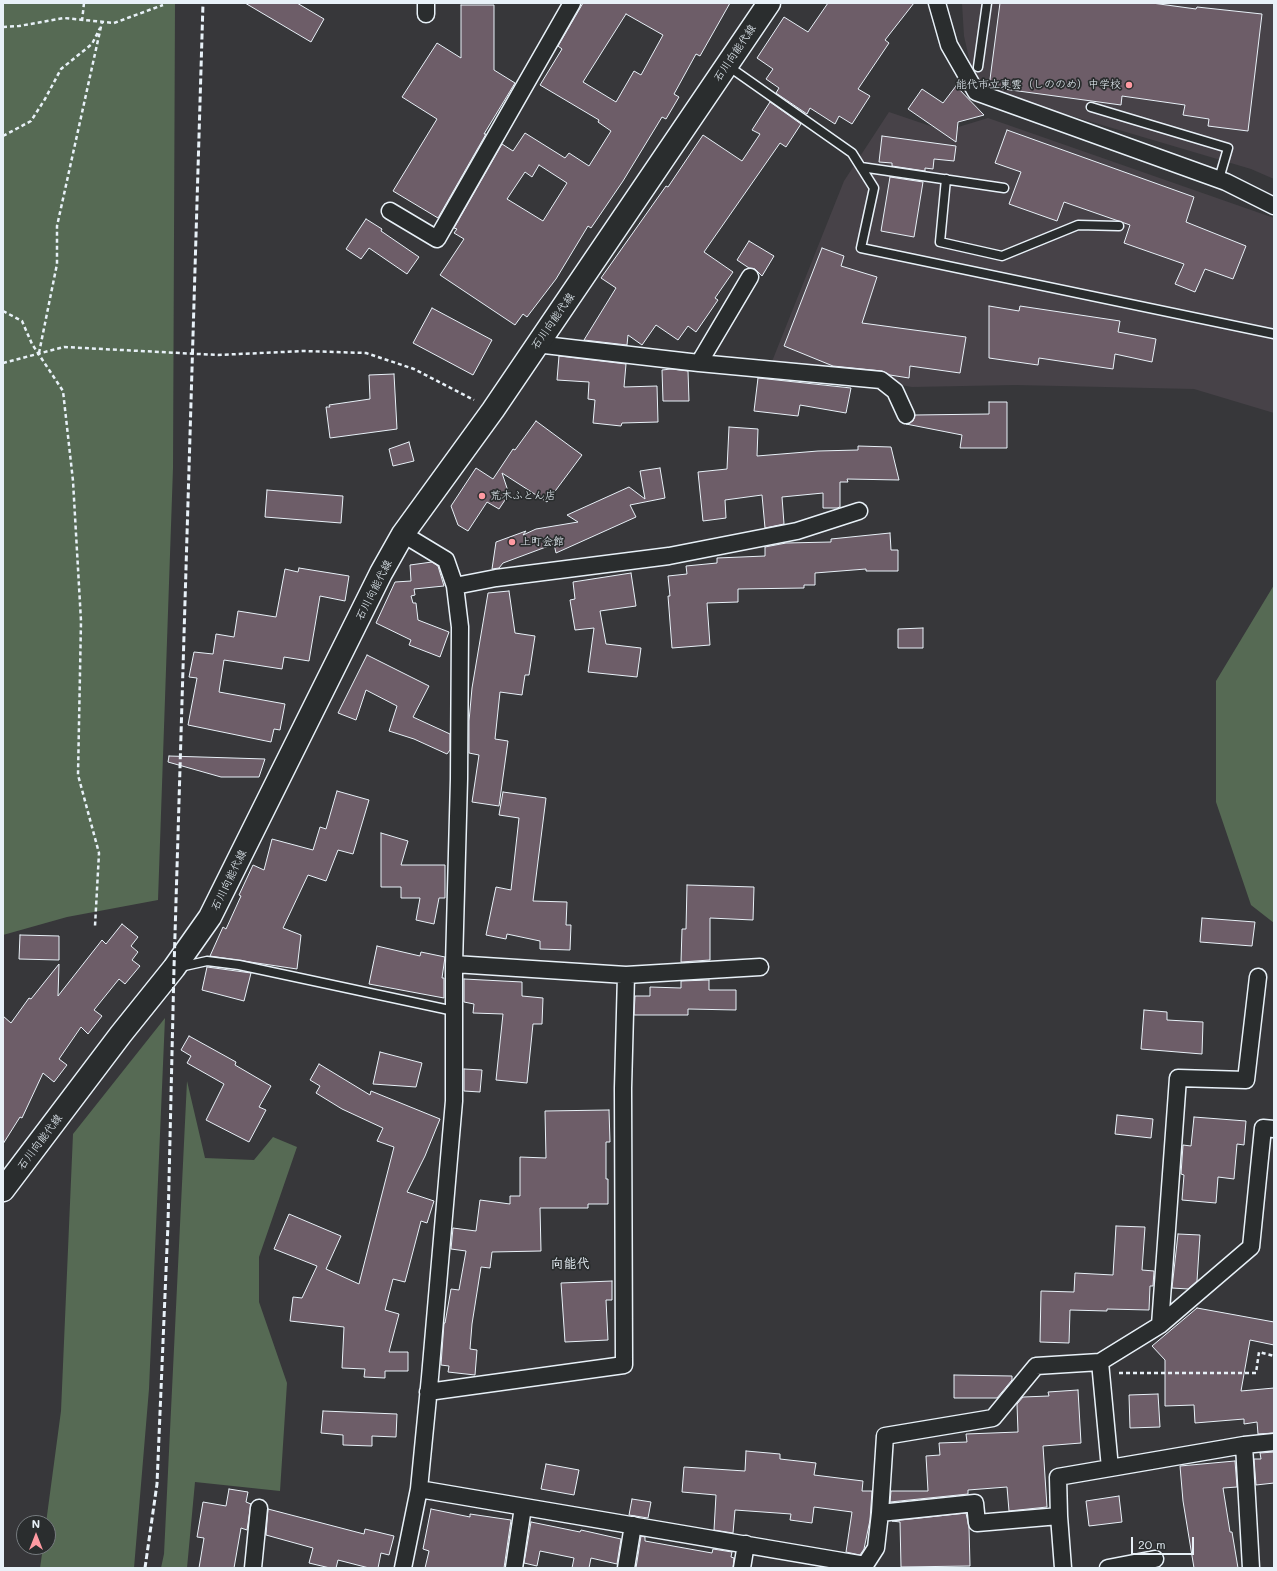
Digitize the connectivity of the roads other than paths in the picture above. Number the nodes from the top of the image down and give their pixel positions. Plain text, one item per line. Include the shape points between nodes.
1 (572, 3) edge
2 (769, 3) edge
3 (937, 3) edge
4 (987, 3) edge
5 (727, 66) junction
6 (978, 67) dead end
7 (1091, 107) dead end
8 (861, 166) junction
9 (1219, 179) junction
10 (946, 180) junction
11 (1004, 188) dead end
12 (1274, 206) edge
13 (390, 211) dead end
14 (1119, 226) dead end
15 (750, 277) dead end
16 (1274, 334) edge
17 (536, 344) junction
18 (699, 363) junction
19 (906, 415) dead end
20 (859, 511) dead end
21 (403, 534) junction
22 (455, 586) junction
23 (454, 964) junction
24 (760, 967) dead end
25 (174, 968) junction
26 (626, 975) junction
27 (1258, 977) dead end
28 (454, 1011) junction
29 (1274, 1129) edge
30 (3, 1190) edge
31 (1160, 1325) junction
32 (1100, 1362) junction
33 (428, 1392) junction
34 (1274, 1442) edge
35 (1244, 1445) junction
36 (1110, 1468) junction
37 (419, 1489) junction
38 (523, 1507) junction
39 (259, 1508) dead end
40 (880, 1513) junction
41 (1060, 1516) junction
42 (633, 1525) junction
43 (746, 1544) junction
44 (1155, 1559) dead end
45 (865, 1566) edge
46 (255, 1568) edge
47 (403, 1568) edge
48 (514, 1568) edge
49 (626, 1568) edge
50 (742, 1568) edge
51 (1063, 1568) edge
52 (1108, 1568) edge
53 (1251, 1568) edge

1 - 13 street via 437,239
2 - 5 main road, 石川向能代線
3 - 9 street via 949,45 976,92
4 - 6 lane
5 - 8 lane via 852,153
5 - 17 main road, 石川向能代線
7 - 9 lane via 1228,148
8 - 10 lane
8 - 16 lane via 874,188 861,248
9 - 12 street
10 - 11 lane
10 - 14 lane via 940,242 1002,256 1078,225
15 - 18 street
17 - 18 street
17 - 21 main road, 石川向能代線
18 - 19 street via 880,380 895,390
20 - 22 street via 797,531 669,556 504,577
21 - 22 street via 446,560
21 - 25 main road, 石川向能代線 via 381,573 210,917
22 - 23 street via 460,627
23 - 26 street
23 - 28 street
24 - 26 street
25 - 28 lane via 207,961 240,965
25 - 30 main road, 石川向能代線
26 - 33 street via 623,1088 624,1365
27 - 31 street via 1246,1080 1178,1078
28 - 33 street via 454,1101
29 - 31 street via 1263,1128 1251,1247
31 - 32 street
32 - 36 street
32 - 40 street via 1036,1366 994,1418 885,1436
33 - 37 street
34 - 35 street
35 - 36 street
35 - 53 street
36 - 41 street via 1058,1477
37 - 38 street
37 - 47 street
38 - 42 street
38 - 48 street
39 - 46 street
40 - 41 street via 975,1503 977,1523
40 - 45 street via 876,1548
41 - 51 street
42 - 43 street
42 - 49 street
43 - 45 street
43 - 50 street
44 - 52 street

